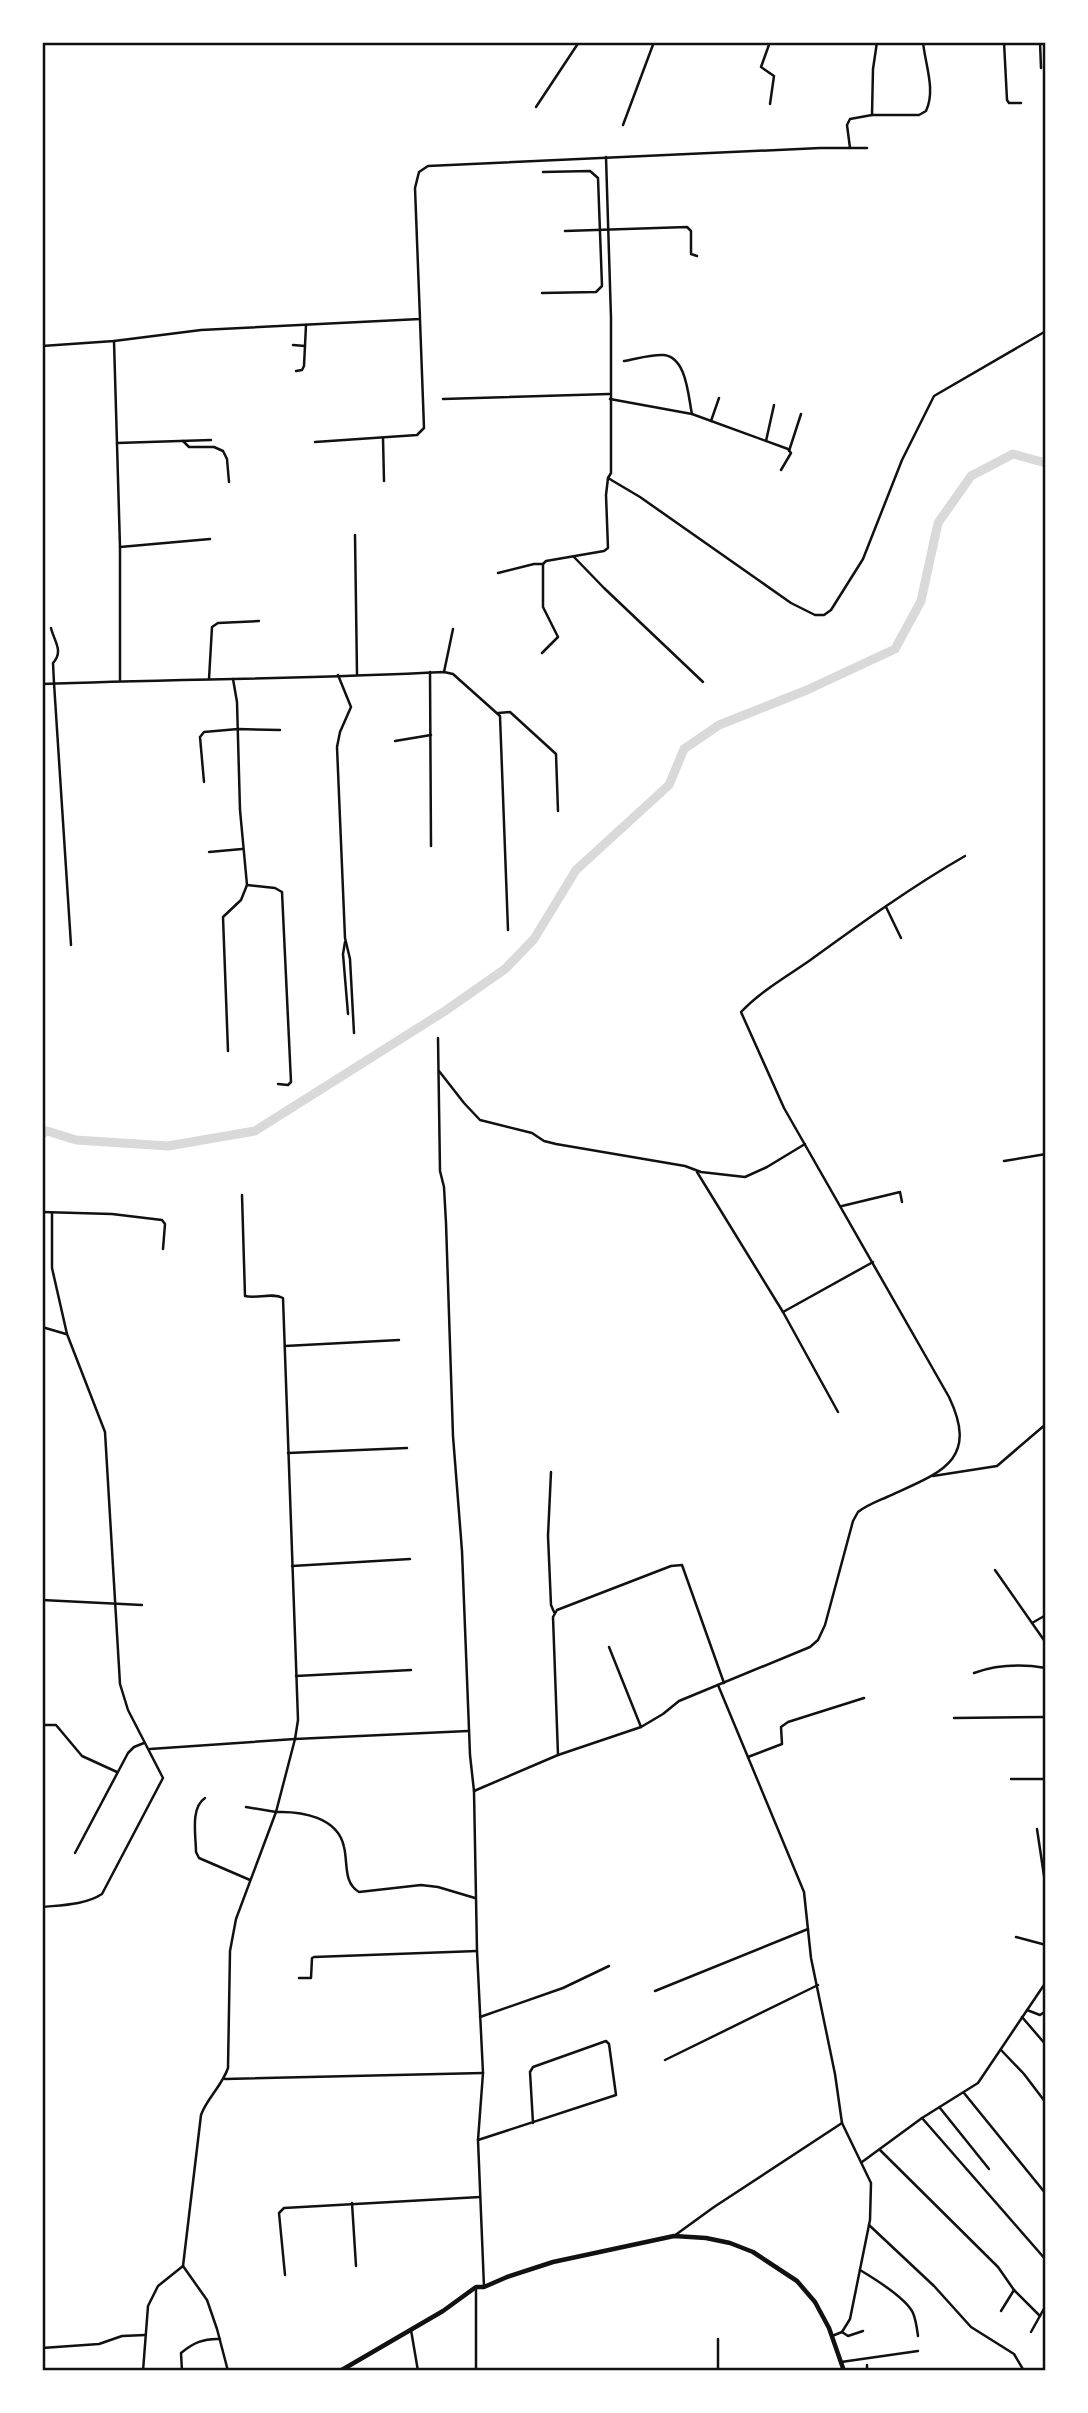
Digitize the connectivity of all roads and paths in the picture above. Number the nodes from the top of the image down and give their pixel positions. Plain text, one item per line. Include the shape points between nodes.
1 (579, 42) edge
2 (654, 42) edge
3 (770, 42) edge
4 (877, 42) edge
5 (923, 42) edge
6 (1004, 42) edge
7 (1040, 42) edge
8 (1041, 68) dead end
9 (1021, 103) dead end
10 (770, 104) dead end
11 (536, 107) dead end
12 (872, 115) junction
13 (623, 125) dead end
14 (850, 148) junction
15 (867, 148) dead end
16 (606, 157) junction
17 (543, 172) dead end
18 (599, 230) junction
19 (608, 230) junction
20 (565, 232) dead end
21 (697, 256) dead end
22 (542, 293) dead end
23 (420, 319) junction
24 (306, 326) junction
25 (1046, 331) edge
26 (114, 341) junction
27 (293, 345) dead end
28 (42, 346) edge
29 (305, 346) junction
30 (624, 361) dead end
31 (296, 370) dead end
32 (610, 397) junction
33 (443, 398) dead end
34 (719, 398) dead end
35 (774, 405) dead end
36 (692, 414) junction
37 (801, 414) dead end
38 (711, 421) junction
39 (383, 438) junction
40 (211, 440) dead end
41 (183, 441) junction
42 (766, 441) junction
43 (315, 442) dead end
44 (117, 443) junction
45 (789, 451) junction
46 (781, 470) dead end
47 (608, 478) junction
48 (384, 481) dead end
49 (229, 482) dead end
50 (355, 535) dead end
51 (211, 538) dead end
52 (120, 547) junction
53 (574, 556) junction
54 (543, 564) junction
55 (498, 573) dead end
56 (259, 621) dead end
57 (51, 628) dead end
58 (453, 629) dead end
59 (542, 653) dead end
60 (430, 672) junction
61 (444, 672) junction
62 (357, 674) junction
63 (338, 675) junction
64 (209, 679) junction
65 (233, 679) junction
66 (120, 680) junction
67 (703, 682) dead end
68 (54, 683) junction
69 (42, 684) edge
70 (498, 713) junction
71 (238, 729) junction
72 (280, 730) dead end
73 (431, 735) junction
74 (395, 741) dead end
75 (204, 782) dead end
76 (558, 811) dead end
77 (431, 846) dead end
78 (242, 849) junction
79 (209, 852) dead end
80 (965, 856) dead end
81 (247, 885) junction
82 (887, 907) junction
83 (508, 930) dead end
84 (345, 938) junction
85 (901, 938) dead end
86 (71, 945) dead end
87 (348, 1014) dead end
88 (354, 1033) dead end
89 (438, 1038) dead end
90 (228, 1051) dead end
91 (438, 1070) junction
92 (278, 1084) dead end
93 (805, 1144) junction
94 (1046, 1154) edge
95 (1004, 1161) dead end
96 (696, 1171) junction
97 (242, 1195) dead end
98 (902, 1202) dead end
99 (842, 1206) junction
100 (42, 1212) edge
101 (52, 1213) junction
102 (163, 1249) dead end
103 (873, 1262) junction
104 (783, 1312) junction
105 (42, 1327) edge
106 (67, 1334) junction
107 (400, 1340) dead end
108 (285, 1346) junction
109 (838, 1412) dead end
110 (1046, 1424) edge
111 (407, 1448) dead end
112 (288, 1453) junction
113 (551, 1472) dead end
114 (933, 1476) junction
115 (410, 1559) dead end
116 (292, 1566) junction
117 (995, 1570) dead end
118 (42, 1600) edge
119 (115, 1604) junction
120 (142, 1605) dead end
121 (554, 1612) junction
122 (1046, 1615) edge
123 (1032, 1623) junction
124 (1046, 1643) edge
125 (609, 1647) dead end
126 (1046, 1668) edge
127 (411, 1670) dead end
128 (974, 1673) dead end
129 (296, 1676) junction
130 (724, 1683) junction
131 (718, 1685) junction
132 (864, 1698) dead end
133 (1046, 1717) edge
134 (954, 1718) dead end
135 (42, 1725) edge
136 (641, 1727) junction
137 (469, 1731) junction
138 (295, 1739) junction
139 (144, 1744) junction
140 (150, 1749) junction
141 (558, 1755) junction
142 (748, 1757) junction
143 (117, 1772) junction
144 (1011, 1779) dead end
145 (1046, 1779) edge
146 (474, 1791) junction
147 (205, 1798) dead end
148 (246, 1807) dead end
149 (276, 1811) junction
150 (1037, 1829) dead end
151 (75, 1853) dead end
152 (250, 1880) junction
153 (1046, 1889) edge
154 (475, 1898) junction
155 (42, 1907) edge
156 (809, 1929) junction
157 (1016, 1937) dead end
158 (1046, 1945) edge
159 (477, 1951) junction
160 (610, 1966) dead end
161 (299, 1978) dead end
162 (1046, 1982) edge
163 (818, 1985) junction
164 (655, 1990) dead end
165 (1027, 2010) junction
166 (1046, 2011) edge
167 (480, 2017) junction
168 (1022, 2017) junction
169 (1046, 2045) edge
170 (1001, 2050) junction
171 (665, 2060) dead end
172 (482, 2073) junction
173 (225, 2079) junction
174 (964, 2093) junction
175 (1046, 2103) edge
176 (940, 2108) junction
177 (922, 2118) junction
178 (533, 2123) junction
179 (842, 2123) junction
180 (478, 2140) junction
181 (880, 2150) junction
182 (862, 2162) junction
183 (989, 2169) dead end
184 (1046, 2194) edge
185 (480, 2197) junction
186 (352, 2203) junction
187 (869, 2225) junction
188 (674, 2236) junction
189 (1046, 2260) edge
190 (183, 2266) junction
191 (356, 2266) dead end
192 (860, 2270) junction
193 (285, 2274) dead end
194 (476, 2287) junction
195 (484, 2287) junction
196 (1014, 2290) junction
197 (1046, 2305) edge
198 (1001, 2311) dead end
199 (1040, 2316) junction
200 (411, 2330) junction
201 (863, 2330) dead end
202 (842, 2332) junction
203 (1031, 2332) dead end
204 (145, 2335) junction
205 (832, 2336) junction
206 (918, 2336) dead end
207 (220, 2339) junction
208 (718, 2339) dead end
209 (42, 2348) edge
210 (918, 2351) dead end
211 (841, 2362) junction
212 (867, 2365) dead end
213 (143, 2371) edge
214 (182, 2371) edge
215 (228, 2371) edge
216 (341, 2371) edge
217 (418, 2371) edge
218 (476, 2371) edge
219 (718, 2371) edge
220 (844, 2371) edge
221 (867, 2371) edge
222 (1024, 2371) edge

1 - 11 street
2 - 13 street
3 - 10 street via 761,67 774,76
4 - 12 street
5 - 12 street via 930,90 926,111
6 - 9 street via 1007,100
7 - 8 street
12 - 14 street via 848,121
14 - 15 street
14 - 16 street
16 - 19 street
16 - 23 street via 421,170 415,188
17 - 18 street via 586,170 596,174
18 - 19 street
18 - 20 street
18 - 22 street via 601,289
19 - 21 street via 687,227 691,254
19 - 32 street
23 - 24 street
23 - 39 street via 424,428 417,435
24 - 26 street via 201,330
24 - 29 street
25 - 47 street via 934,396 898,468 863,559 829,613 810,614 778,595
26 - 28 street
26 - 44 street
27 - 29 street
29 - 31 street via 304,369
30 - 36 street via 661,355 675,361 683,374
32 - 33 street
32 - 36 street
32 - 47 street
34 - 38 street
35 - 42 street
36 - 38 street
37 - 45 street
38 - 42 street
39 - 43 street
39 - 48 street
40 - 41 street
41 - 44 street
41 - 49 street via 189,447 223,451
42 - 45 street
44 - 52 street
45 - 46 street
47 - 53 street via 608,548
50 - 62 street
51 - 52 street
52 - 66 street
53 - 54 street
53 - 67 street
54 - 55 street
54 - 59 street via 543,607 558,637
56 - 64 street via 212,627
57 - 68 street via 58,647
58 - 61 street
60 - 61 street
60 - 62 street
60 - 73 street
61 - 70 street via 453,674
62 - 63 street
63 - 65 street
63 - 84 street via 351,708 337,747
64 - 65 street
64 - 66 street
65 - 71 street
66 - 68 street
68 - 69 street
68 - 86 street
70 - 76 street via 510,712 556,754
70 - 83 street
71 - 72 street
71 - 75 street via 207,731 201,736
71 - 78 street
73 - 74 street
73 - 77 street
78 - 79 street
78 - 81 street
80 - 82 street
81 - 90 street via 241,900 223,917
81 - 92 street via 282,892 291,1082
82 - 85 street
82 - 93 street via 741,1012
84 - 87 street
84 - 88 street
89 - 91 street
91 - 96 street via 480,1120 532,1133 544,1141
91 - 137 street
93 - 96 street via 750,1176
93 - 99 street
94 - 95 street
96 - 104 street
97 - 108 street via 244,1296 283,1298
98 - 99 street via 900,1192
99 - 103 street
100 - 101 street
101 - 102 street via 162,1220
101 - 106 street via 52,1268
103 - 104 street
103 - 114 street via 958,1416 961,1435 956,1455
104 - 109 street
105 - 106 street
106 - 119 street via 105,1431
107 - 108 street
108 - 112 street
110 - 114 street via 997,1466
111 - 112 street
112 - 116 street
113 - 121 street via 548,1536
114 - 130 street via 858,1512 818,1640
115 - 116 street
116 - 129 street
117 - 123 street
118 - 119 street
119 - 120 street
119 - 139 street via 120,1684
121 - 130 street via 682,1565
121 - 141 street
122 - 123 street
123 - 124 street
125 - 136 street
126 - 128 street via 989,1667
127 - 129 street
129 - 138 street
130 - 131 street
131 - 136 street via 679,1701
131 - 142 street
132 - 142 street via 788,1722 781,1727 780,1746
133 - 134 street
135 - 143 street via 56,1725 82,1756
136 - 141 street
137 - 138 street
137 - 146 street
138 - 140 street
138 - 149 street
139 - 140 street
139 - 143 street via 131,1749
140 - 155 street via 163,1778 102,1894 77,1903
141 - 146 street
142 - 156 street via 804,1892
143 - 151 street
144 - 145 street
146 - 154 street
147 - 152 street via 196,1812 199,1858
148 - 149 street
149 - 152 street
149 - 154 street via 297,1811 338,1832 349,1880 359,1892 421,1885
150 - 153 street
152 - 173 street via 230,1951
154 - 159 street
156 - 163 street
156 - 164 street
157 - 158 street
159 - 161 street via 314,1957 311,1978
159 - 167 street
160 - 167 street
162 - 165 street
163 - 171 street
163 - 179 street
165 - 166 street via 1040,2015
165 - 168 street
167 - 172 street
168 - 169 street
168 - 170 street
170 - 174 street via 978,2083
170 - 175 street
172 - 173 street
172 - 180 street
173 - 190 street via 201,2115
174 - 176 street
174 - 184 street
176 - 177 street
176 - 183 street
177 - 181 street
177 - 189 street
178 - 178 street via 533,2067 606,2041 616,2095
178 - 180 street
179 - 182 street
179 - 188 street
180 - 185 street
181 - 182 street
181 - 196 street via 998,2267
182 - 187 street via 871,2183
185 - 186 street
185 - 195 street
186 - 191 street
186 - 193 street via 281,2210
187 - 192 street
187 - 222 street via 971,2327 1014,2354
188 - 195 main road via 553,2262
188 - 205 main road via 730,2244 775,2265 808,2293
190 - 204 street via 152,2295
190 - 207 street via 206,2300
192 - 202 street via 850,2319
192 - 206 street via 909,2307
194 - 195 main road
194 - 200 main road
194 - 218 street
196 - 198 street
196 - 199 street
197 - 199 street
199 - 203 street
200 - 216 main road
200 - 217 street
201 - 202 street via 848,2336
202 - 205 street
204 - 209 street
204 - 213 street
205 - 211 main road
207 - 214 street via 192,2344 181,2353
207 - 215 street
208 - 219 street
210 - 211 street
211 - 220 main road
212 - 221 street

